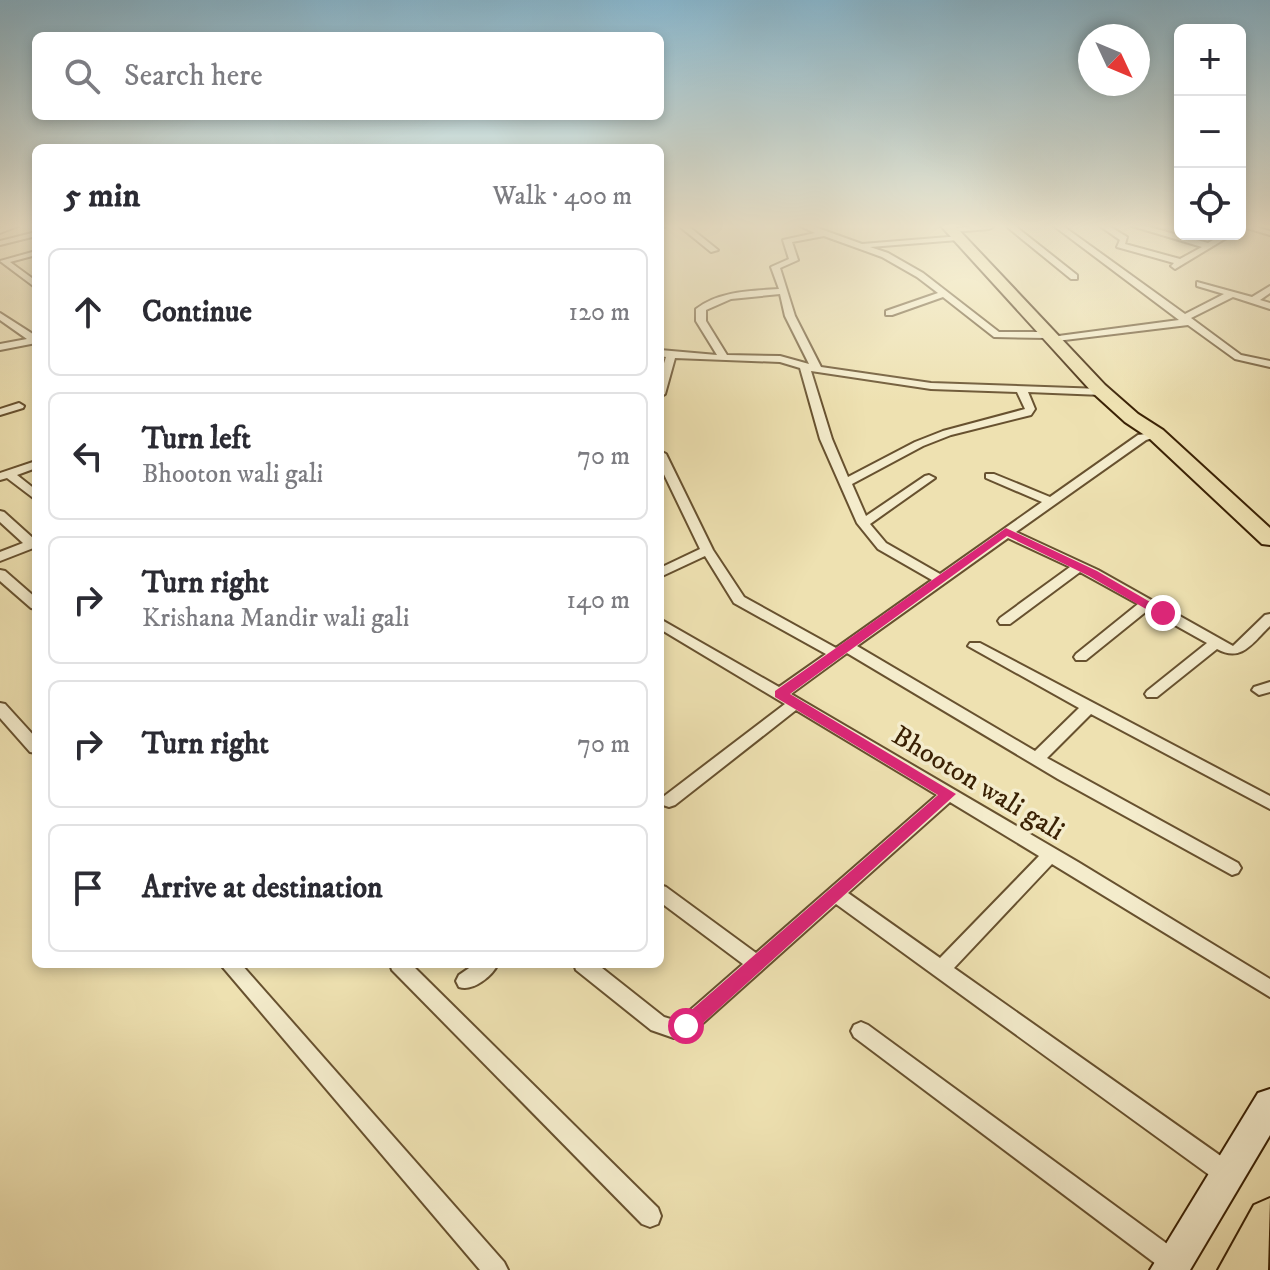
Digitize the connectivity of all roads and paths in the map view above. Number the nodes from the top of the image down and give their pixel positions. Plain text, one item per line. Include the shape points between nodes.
1 (782, 285) edge
2 (932, 285) edge
3 (1002, 285) edge
4 (1137, 285) edge
5 (1204, 285) edge
6 (1270, 289) edge
7 (784, 291) junction
8 (943, 294) junction
9 (1232, 294) junction
10 (1253, 301) junction
11 (1270, 306) edge
12 (889, 313) dead end
13 (0, 316) edge
14 (1185, 321) junction
15 (32, 337) edge
16 (1049, 337) junction
17 (32, 341) edge
18 (0, 347) edge
19 (665, 354) edge
20 (723, 357) junction
21 (1270, 364) edge
22 (811, 367) junction
23 (1022, 391) junction
24 (1102, 392) junction
25 (19, 406) dead end
26 (0, 412) edge
27 (1146, 433) junction
28 (664, 462) edge
29 (32, 466) edge
30 (4, 476) edge
31 (990, 476) dead end
32 (929, 478) dead end
33 (847, 482) junction
34 (32, 494) edge
35 (1049, 501) junction
36 (0, 515) edge
37 (863, 523) junction
38 (1006, 532) junction
39 (1270, 539) edge
40 (32, 541) edge
41 (32, 544) edge
42 (707, 550) junction
43 (0, 557) edge
44 (1270, 560) edge
45 (1079, 566) junction
46 (664, 571) edge
47 (0, 574) edge
48 (940, 579) junction
49 (32, 602) edge
50 (1147, 604) junction
51 (1270, 618) edge
52 (1005, 621) dead end
53 (664, 625) edge
54 (1216, 643) junction
55 (975, 646) dead end
56 (841, 650) junction
57 (1081, 657) dead end
58 (780, 694) junction
59 (1152, 694) dead end
60 (796, 703) junction
61 (1089, 707) junction
62 (0, 708) edge
63 (32, 744) edge
64 (1036, 759) junction
65 (949, 794) junction
66 (669, 801) dead end
67 (1270, 803) edge
68 (1050, 855) junction
69 (1232, 868) dead end
70 (836, 894) junction
71 (664, 895) edge
72 (757, 964) junction
73 (232, 968) edge
74 (403, 968) edge
75 (484, 968) edge
76 (588, 968) edge
77 (941, 969) junction
78 (466, 981) dead end
79 (1270, 989) edge
80 (861, 1031) dead end
81 (1270, 1104) edge
82 (1227, 1174) junction
83 (650, 1216) dead end
84 (1270, 1221) edge
85 (1171, 1266) edge
86 (496, 1270) edge
87 (1242, 1270) edge

1 - 7 street
2 - 8 street
3 - 16 main road
4 - 14 street
5 - 9 street
6 - 10 street
7 - 20 street via 736,295 701,309 701,321
7 - 22 street
8 - 12 street
8 - 16 street via 1000,336
9 - 10 street
9 - 14 street
10 - 11 street
13 - 15 street
14 - 16 street
14 - 21 street via 1243,360
16 - 24 main road
17 - 18 street
19 - 20 street
20 - 22 street via 780,359
22 - 23 street via 931,386
22 - 33 street via 826,439
23 - 24 street
23 - 33 street via 1027,413 947,433
24 - 27 main road
25 - 26 street
27 - 35 street
27 - 39 main road
27 - 44 main road
28 - 42 street
29 - 30 street
30 - 34 street
31 - 35 street
32 - 37 street
33 - 37 street
35 - 38 street
36 - 40 street
37 - 48 street via 882,546
38 - 45 street
38 - 48 street
41 - 43 street
42 - 46 street
42 - 56 street via 739,600
45 - 50 street
45 - 52 street
47 - 49 street
48 - 56 street
50 - 54 street
50 - 57 street
51 - 54 street via 1235,651
53 - 58 street, Bhooton wali gali
54 - 59 street
55 - 61 street
56 - 58 street
56 - 64 street
58 - 60 street, Bhooton wali gali
60 - 65 street, Bhooton wali gali
60 - 66 street
61 - 64 street
61 - 67 street
62 - 63 street
64 - 69 street
65 - 68 street, Bhooton wali gali
65 - 70 street
68 - 77 street
68 - 79 street, Bhooton wali gali
70 - 72 street
70 - 77 street
71 - 72 street
72 - 76 street via 686,1026 674,1029 658,1024
73 - 86 street
74 - 83 street
75 - 78 street
77 - 82 street
80 - 85 street
81 - 82 street
82 - 85 street
84 - 87 highway

